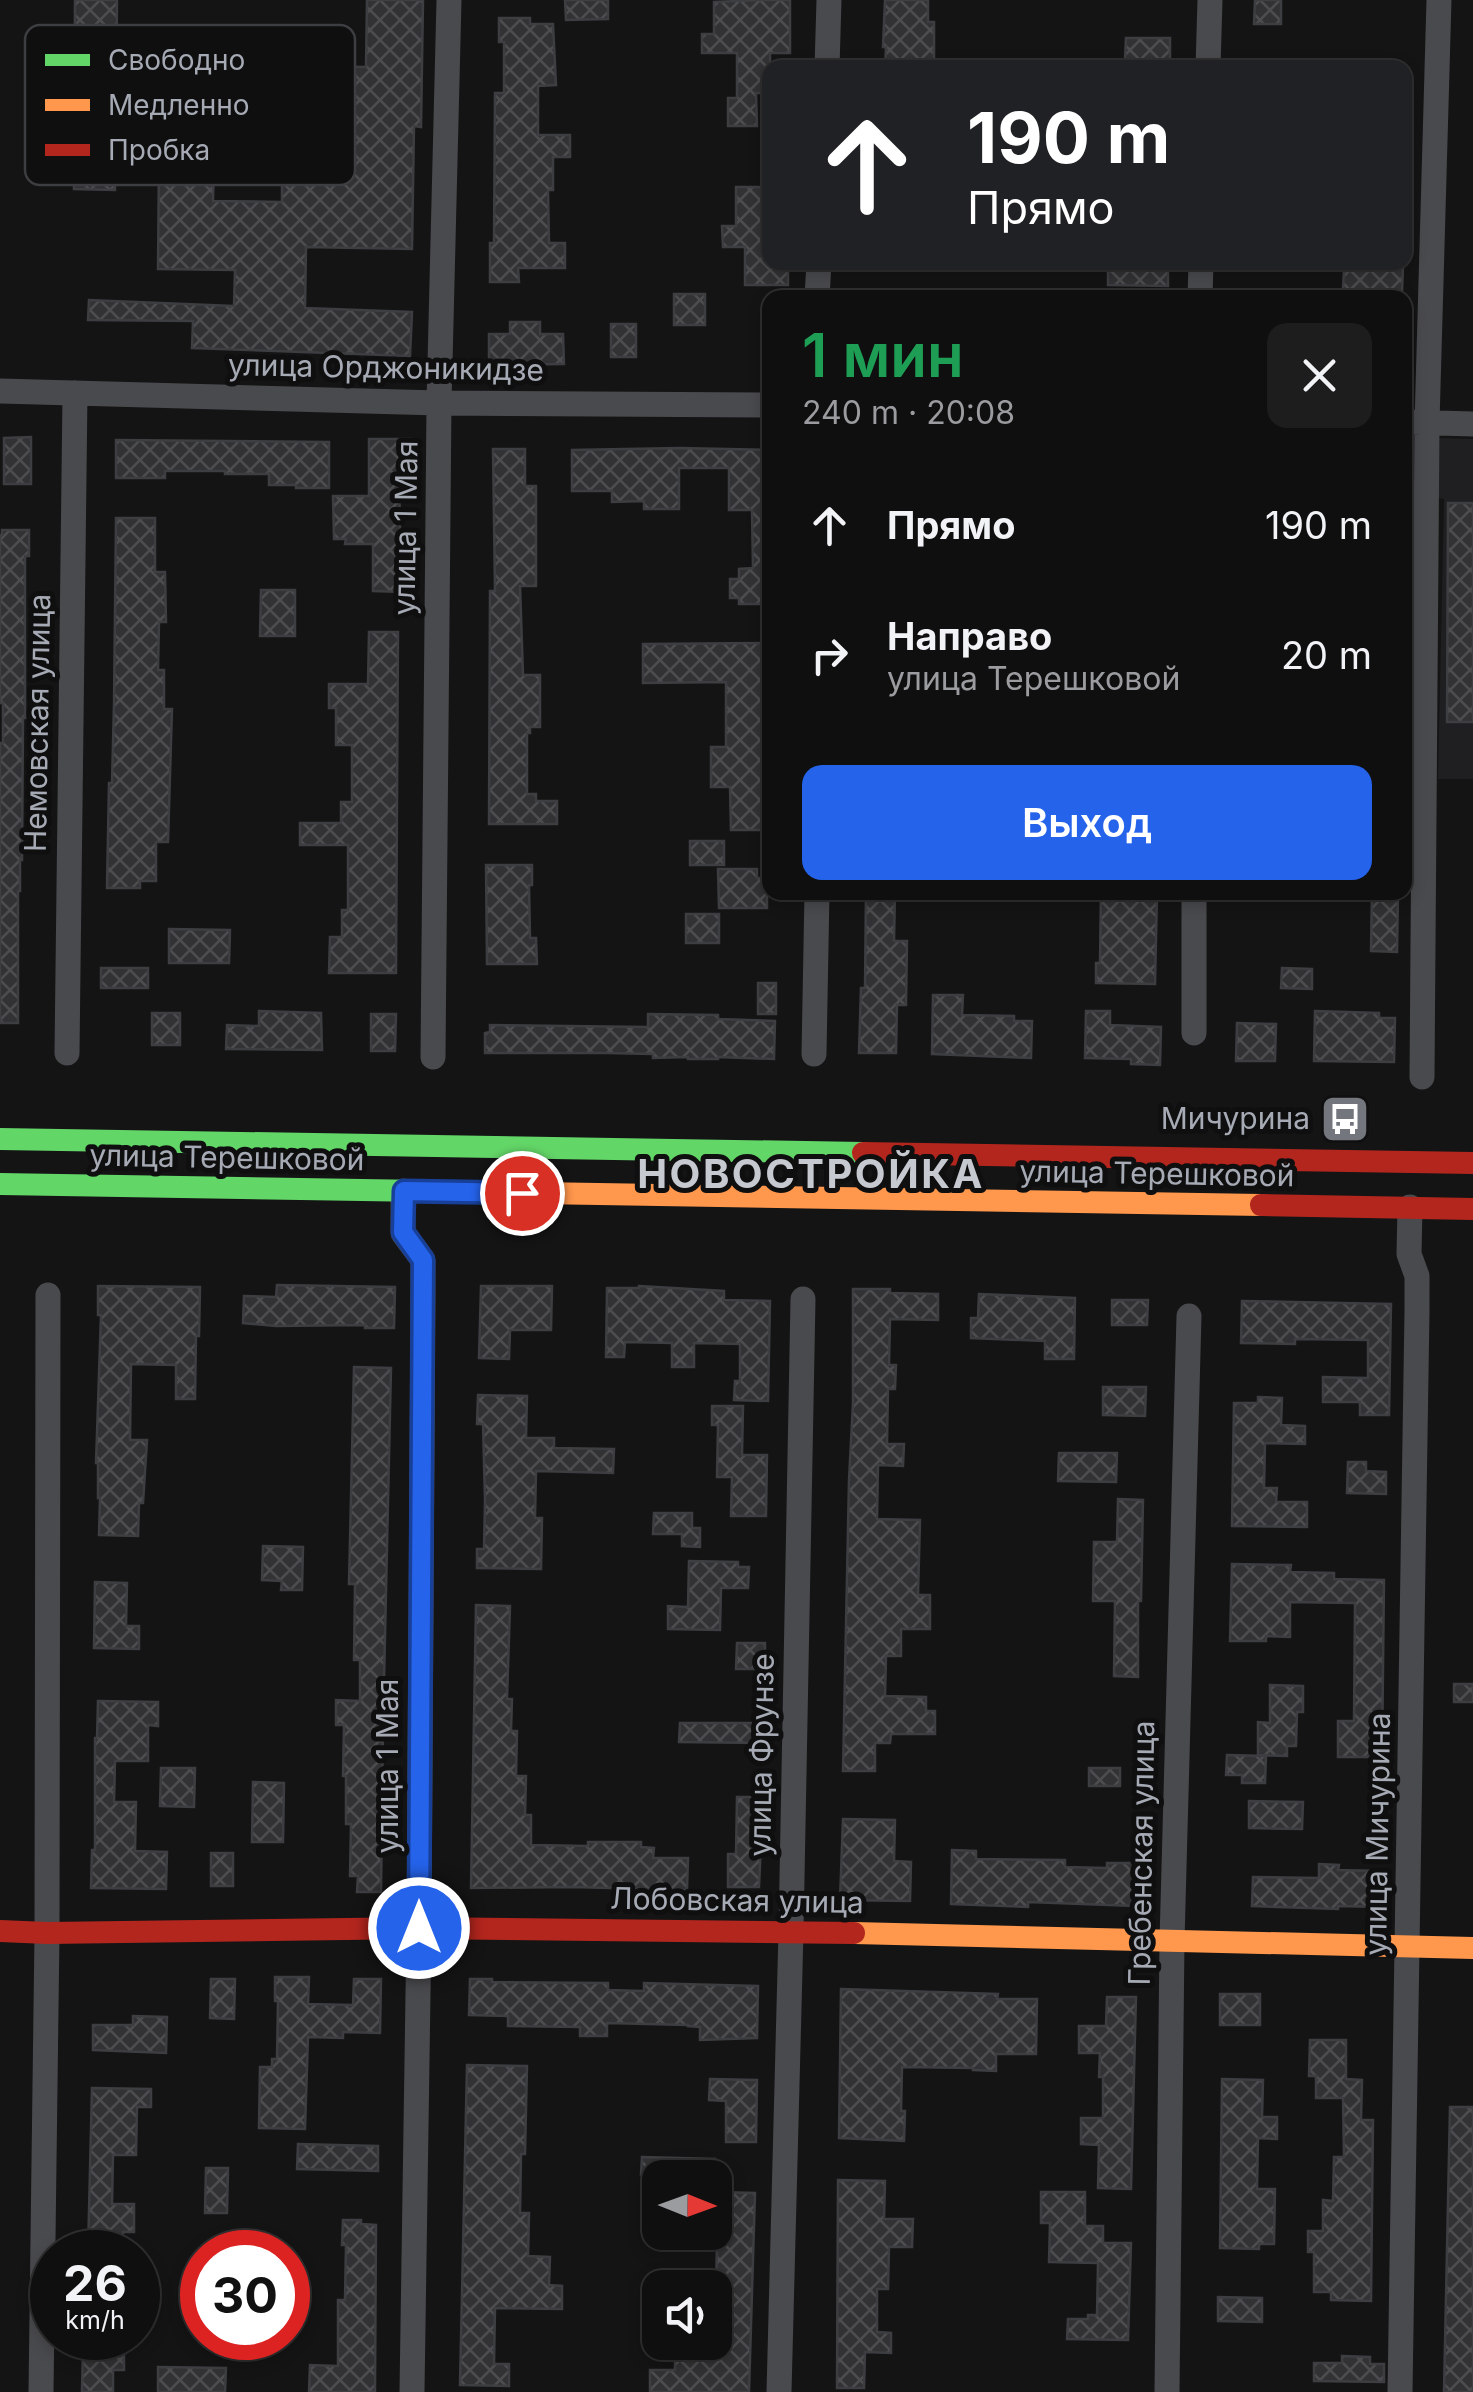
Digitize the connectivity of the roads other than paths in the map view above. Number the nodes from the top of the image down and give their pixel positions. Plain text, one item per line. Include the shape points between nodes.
1 (450, 0) edge
2 (830, 0) edge
3 (1210, 0) edge
4 (1439, 0) edge
5 (827, 60) edge
6 (1208, 60) edge
7 (0, 391) edge
8 (75, 393) junction
9 (439, 403) junction
10 (762, 405) edge
11 (1416, 423) edge
12 (1473, 424) edge
13 (817, 900) edge
14 (1194, 900) edge
15 (1194, 1033) dead end
16 (67, 1053) dead end
17 (814, 1054) dead end
18 (433, 1056) dead end
19 (1422, 1077) dead end
20 (0, 1139) edge
21 (1473, 1163) edge
22 (0, 1184) edge
23 (404, 1191) junction
24 (1410, 1208) junction
25 (1473, 1209) edge
26 (48, 1295) dead end
27 (803, 1300) dead end
28 (1189, 1316) dead end
29 (419, 1928) junction
30 (792, 1930) junction
31 (0, 1931) edge
32 (48, 1932) junction
33 (1172, 1941) junction
34 (1409, 1947) junction
35 (1473, 1948) edge
36 (41, 2392) edge
37 (412, 2392) edge
38 (778, 2392) edge
39 (1167, 2392) edge
40 (1400, 2392) edge

1 - 9 street, улица 1 Мая
2 - 5 street
3 - 6 street
4 - 11 street
7 - 8 street, улица Орджоникидзе
8 - 9 street, улица Орджоникидзе
8 - 16 street, Немовская улица
9 - 10 street, улица Орджоникидзе
9 - 18 street, улица 1 Мая
11 - 12 street
11 - 19 street
13 - 17 street
14 - 15 street
20 - 21 main road, улица Терешковой
22 - 23 main road, улица Терешковой
23 - 24 main road, улица Терешковой
23 - 29 street, улица 1 Мая via 403,1232 423,1260
24 - 25 main road, улица Терешковой
24 - 34 street, улица Мичурина via 1409,1254 1416,1276
26 - 32 street
27 - 30 street, улица Фрунзе
28 - 33 street, Гребенская улица
29 - 30 main road, Лобовская улица
29 - 32 main road, Лобовская улица
29 - 37 street, улица 1 Мая
30 - 33 main road, Лобовская улица
30 - 38 street, улица Фрунзе
31 - 32 main road, Лобовская улица
32 - 36 street
33 - 34 main road, Лобовская улица
33 - 39 street, Гребенская улица
34 - 35 main road, Лобовская улица
34 - 40 street, улица Мичурина

